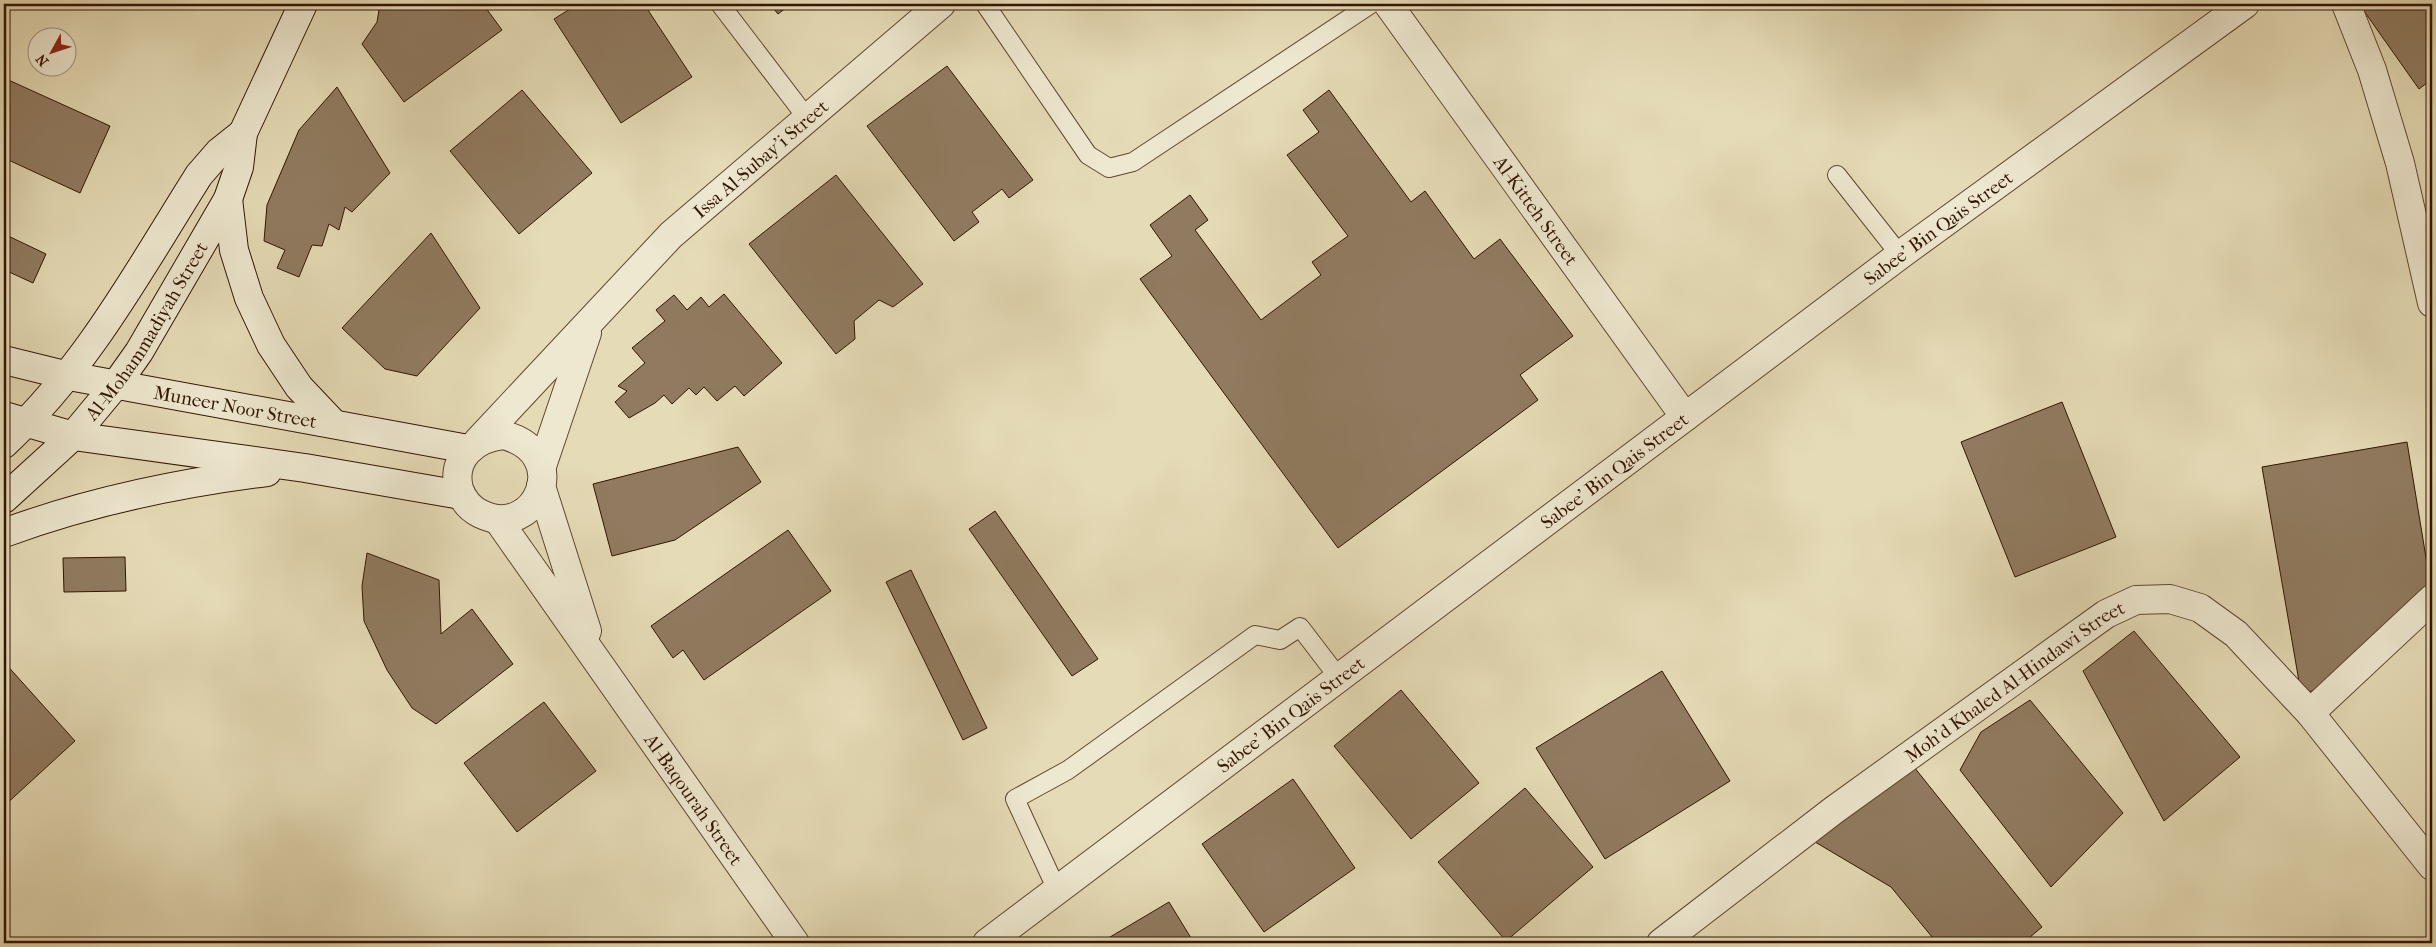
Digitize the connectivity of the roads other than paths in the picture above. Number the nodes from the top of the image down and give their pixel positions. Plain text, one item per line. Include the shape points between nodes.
1 (303, 4) edge
2 (720, 4) edge
3 (941, 4) edge
4 (985, 4) edge
5 (1371, 4) edge
6 (1388, 4) edge
7 (2245, 4) edge
8 (2346, 4) edge
9 (807, 118) junction
10 (243, 133) junction
11 (1837, 175) dead end
12 (228, 199) junction
13 (1900, 255) junction
14 (2432, 303) edge
15 (590, 324) junction
16 (4, 360) edge
17 (69, 376) junction
18 (116, 383) junction
19 (1685, 418) junction
20 (15, 420) edge
21 (334, 424) junction
22 (73, 436) junction
23 (4, 444) edge
24 (473, 445) junction
25 (305, 468) junction
26 (542, 476) junction
27 (461, 495) junction
28 (4, 500) edge
29 (498, 520) junction
30 (4, 533) edge
31 (2432, 599) edge
32 (594, 654) junction
33 (1339, 678) junction
34 (2310, 713) junction
35 (2432, 866) edge
36 (1057, 890) junction
37 (796, 943) edge
38 (987, 943) edge
39 (1661, 943) edge

1 - 10 street, Al-Mohammadiyah Street
2 - 9 lane
3 - 9 street, Issa Al-Subay'i Street
4 - 5 lane via 1088,155 1109,168 1133,162
6 - 19 street, Al-Kitteh Street
7 - 13 street, Sabee' Bin Qais Street
8 - 14 street via 2372,70 2400,163
9 - 15 street, Issa Al-Subay'i Street via 671,235
10 - 12 street, Al-Mohammadiyah Street via 239,167
10 - 17 street, Al-Mohammadiyah Street via 219,152 199,175 99,335
11 - 13 lane
12 - 18 street, Al-Mohammadiyah Street via 139,352
12 - 21 street via 234,250 256,314 271,345 299,387
13 - 19 street, Sabee' Bin Qais Street
15 - 24 street, Issa Al-Subay'i Street
15 - 26 street, Issa Al-Subay'i Street
16 - 17 street, Muneer Noor Street
17 - 18 street, Muneer Noor Street
17 - 20 street, Al-Mohammadiyah Street
18 - 21 street, Muneer Noor Street
18 - 22 street, Al-Mohammadiyah Street
19 - 33 street, Sabee' Bin Qais Street
20 - 22 street
20 - 23 street, Al-Mohammadiyah Street
21 - 24 street, Muneer Noor Street
22 - 25 street
22 - 28 street, Al-Mohammadiyah Street
24 - 26 street via 490,436 516,438 534,453
24 - 27 street via 461,460 458,473
25 - 27 street
25 - 30 street via 155,490 82,508
26 - 29 street via 537,498 530,508 510,519
26 - 32 street, Al-Baqourah Street
27 - 29 street via 476,512
29 - 32 street, Al-Baqourah Street
31 - 34 street
32 - 37 street, Al-Baqourah Street
33 - 36 street, Sabee' Bin Qais Street
33 - 36 lane via 1300,627 1280,640 1255,635 1068,770 1015,799
34 - 35 street, Moh'd Khaled Al-Hindawi Street
34 - 39 street, Moh'd Khaled Al-Hindawi Street via 2236,634 2200,608 2170,599 2136,600 2106,614 1834,810
36 - 38 street, Sabee' Bin Qais Street

